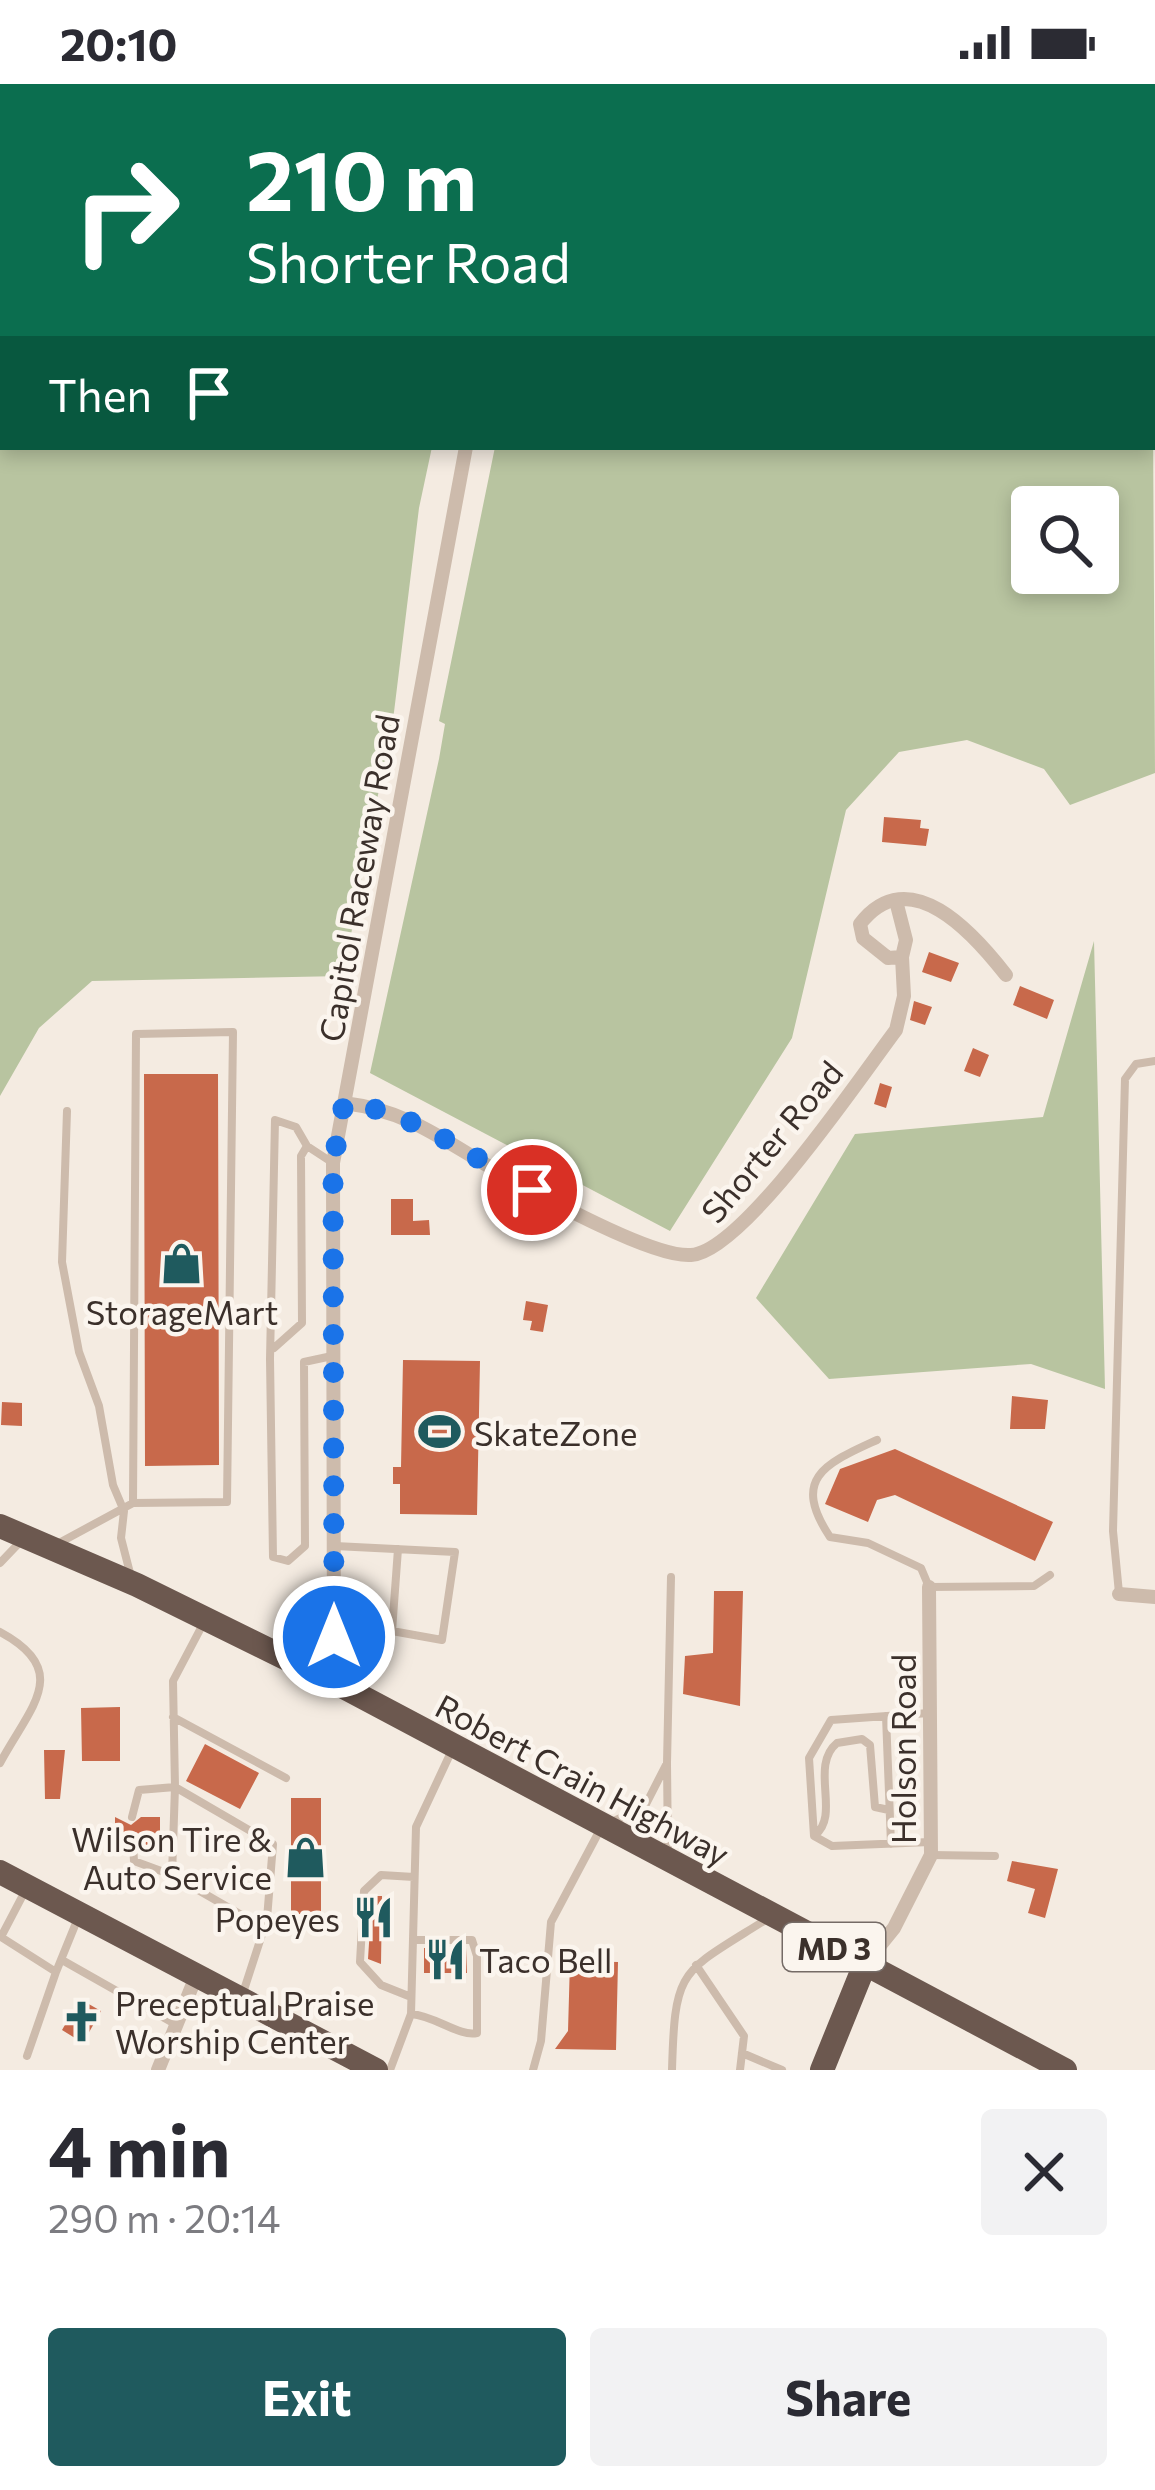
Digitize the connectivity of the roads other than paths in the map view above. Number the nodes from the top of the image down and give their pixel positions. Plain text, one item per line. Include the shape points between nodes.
1 (465, 450) edge
2 (896, 901) junction
3 (902, 958) junction
4 (1006, 975) dead end
5 (1155, 1060) edge
6 (344, 1103) junction
7 (67, 1111) dead end
8 (307, 1145) junction
9 (333, 1163) junction
10 (272, 1349) junction
11 (332, 1356) junction
12 (878, 1440) dead end
13 (133, 1503) junction
14 (124, 1511) junction
15 (0, 1526) edge
16 (26, 1536) junction
17 (333, 1546) junction
18 (52, 1547) junction
19 (398, 1549) junction
20 (0, 1562) edge
21 (1050, 1575) dead end
22 (671, 1577) dead end
23 (136, 1585) junction
24 (929, 1587) junction
25 (1119, 1594) joint
26 (1155, 1597) edge
27 (206, 1617) junction
28 (0, 1632) edge
29 (334, 1682) junction
30 (930, 1713) junction
31 (886, 1716) junction
32 (173, 1718) junction
33 (452, 1749) junction
34 (0, 1763) edge
35 (667, 1763) junction
36 (286, 1778) dead end
37 (175, 1787) junction
38 (890, 1810) junction
39 (131, 1812) dead end
40 (602, 1826) junction
41 (814, 1836) junction
42 (891, 1844) junction
43 (133, 1845) dead end
44 (931, 1848) junction
45 (995, 1856) dead end
46 (668, 1861) junction
47 (0, 1872) edge
48 (172, 1875) junction
49 (414, 1876) junction
50 (28, 1886) junction
51 (80, 1913) junction
52 (773, 1916) junction
53 (264, 1928) junction
54 (413, 1940) junction
55 (62, 1960) junction
56 (865, 1964) junction
57 (696, 1965) junction
58 (56, 1972) junction
59 (197, 1974) junction
60 (242, 1997) junction
61 (411, 1997) junction
62 (411, 2014) junction
63 (176, 2025) junction
64 (742, 2054) junction
65 (27, 2056) dead end
66 (158, 2070) edge
67 (376, 2070) edge
68 (390, 2070) edge
69 (533, 2070) edge
70 (671, 2070) edge
71 (740, 2070) edge
72 (782, 2070) edge
73 (822, 2070) edge
74 (1065, 2070) edge

1 - 6 street, Capitol Raceway Road
2 - 3 street, Shorter Road
2 - 3 street via 860,924 875,950
2 - 4 street via 949,913
3 - 6 street, Shorter Road via 896,1030 746,1223 709,1252 664,1251 565,1208 419,1122
5 - 25 lane via 1136,1064 1125,1078 1113,1531
6 - 9 street, Capitol Raceway Road
7 - 14 lane via 62,1262
8 - 9 lane
8 - 10 lane via 302,1322
8 - 10 lane via 296,1126 275,1120
9 - 11 street, Capitol Raceway Road
10 - 11 lane via 273,1557 288,1561 305,1546 304,1362
11 - 17 street, Capitol Raceway Road
12 - 24 lane via 826,1463 815,1475 813,1505 830,1538 868,1543 921,1568
13 - 13 lane via 227,1502 233,1032 136,1034
13 - 14 lane
14 - 18 lane
14 - 23 lane via 124,1560
15 - 16 highway, Robert Crain Highway / MD 3
16 - 18 highway, Robert Crain Highway / MD 3
16 - 20 lane
17 - 19 lane
17 - 29 street, Capitol Raceway Road
18 - 23 highway, Robert Crain Highway / MD 3
19 - 19 lane via 455,1552 442,1640 392,1631
21 - 24 lane via 1034,1586
22 - 35 lane
23 - 27 highway, Robert Crain Highway / MD 3
24 - 30 street, Holson Road
25 - 26 street
27 - 29 highway, Robert Crain Highway / MD 3
27 - 32 lane via 173,1682
28 - 34 lane via 29,1648 42,1664 43,1684
29 - 33 highway, Robert Crain Highway / MD 3
30 - 31 lane
30 - 44 street, Holson Road
31 - 38 lane
31 - 41 lane via 831,1720 822,1732 809,1758
32 - 36 lane
32 - 37 lane
33 - 40 highway, Robert Crain Highway / MD 3
33 - 49 lane via 416,1827
35 - 40 lane via 644,1808
35 - 46 lane
37 - 39 lane via 139,1790
37 - 48 lane
37 - 53 lane via 273,1844
38 - 41 lane via 875,1807 870,1745 837,1743 824,1762 824,1824
38 - 42 lane
40 - 46 highway, Robert Crain Highway / MD 3
40 - 69 lane via 551,1922
41 - 42 lane via 832,1846
42 - 44 lane
43 - 48 lane via 134,1862
44 - 45 lane
44 - 56 street, Holson Road via 904,1912
46 - 52 highway, Robert Crain Highway / MD 3
47 - 50 highway
48 - 53 lane
49 - 54 lane
49 - 61 lane via 381,1875 364,1891 360,1931 360,1962 381,1984
50 - 51 highway
50 - 58 lane via 1,1937
51 - 55 lane
51 - 59 highway
52 - 56 highway, Robert Crain Highway / MD 3
52 - 57 lane
53 - 60 lane
54 - 61 lane
54 - 62 lane via 472,1940 477,2033
55 - 58 lane
55 - 63 lane
56 - 73 highway
56 - 74 highway, Robert Crain Highway / MD 3
57 - 64 lane via 744,2036
57 - 70 lane via 674,1995
58 - 65 lane
59 - 60 highway
59 - 63 street
60 - 67 highway
61 - 62 lane
62 - 68 lane
63 - 66 street
64 - 71 lane
64 - 72 lane

